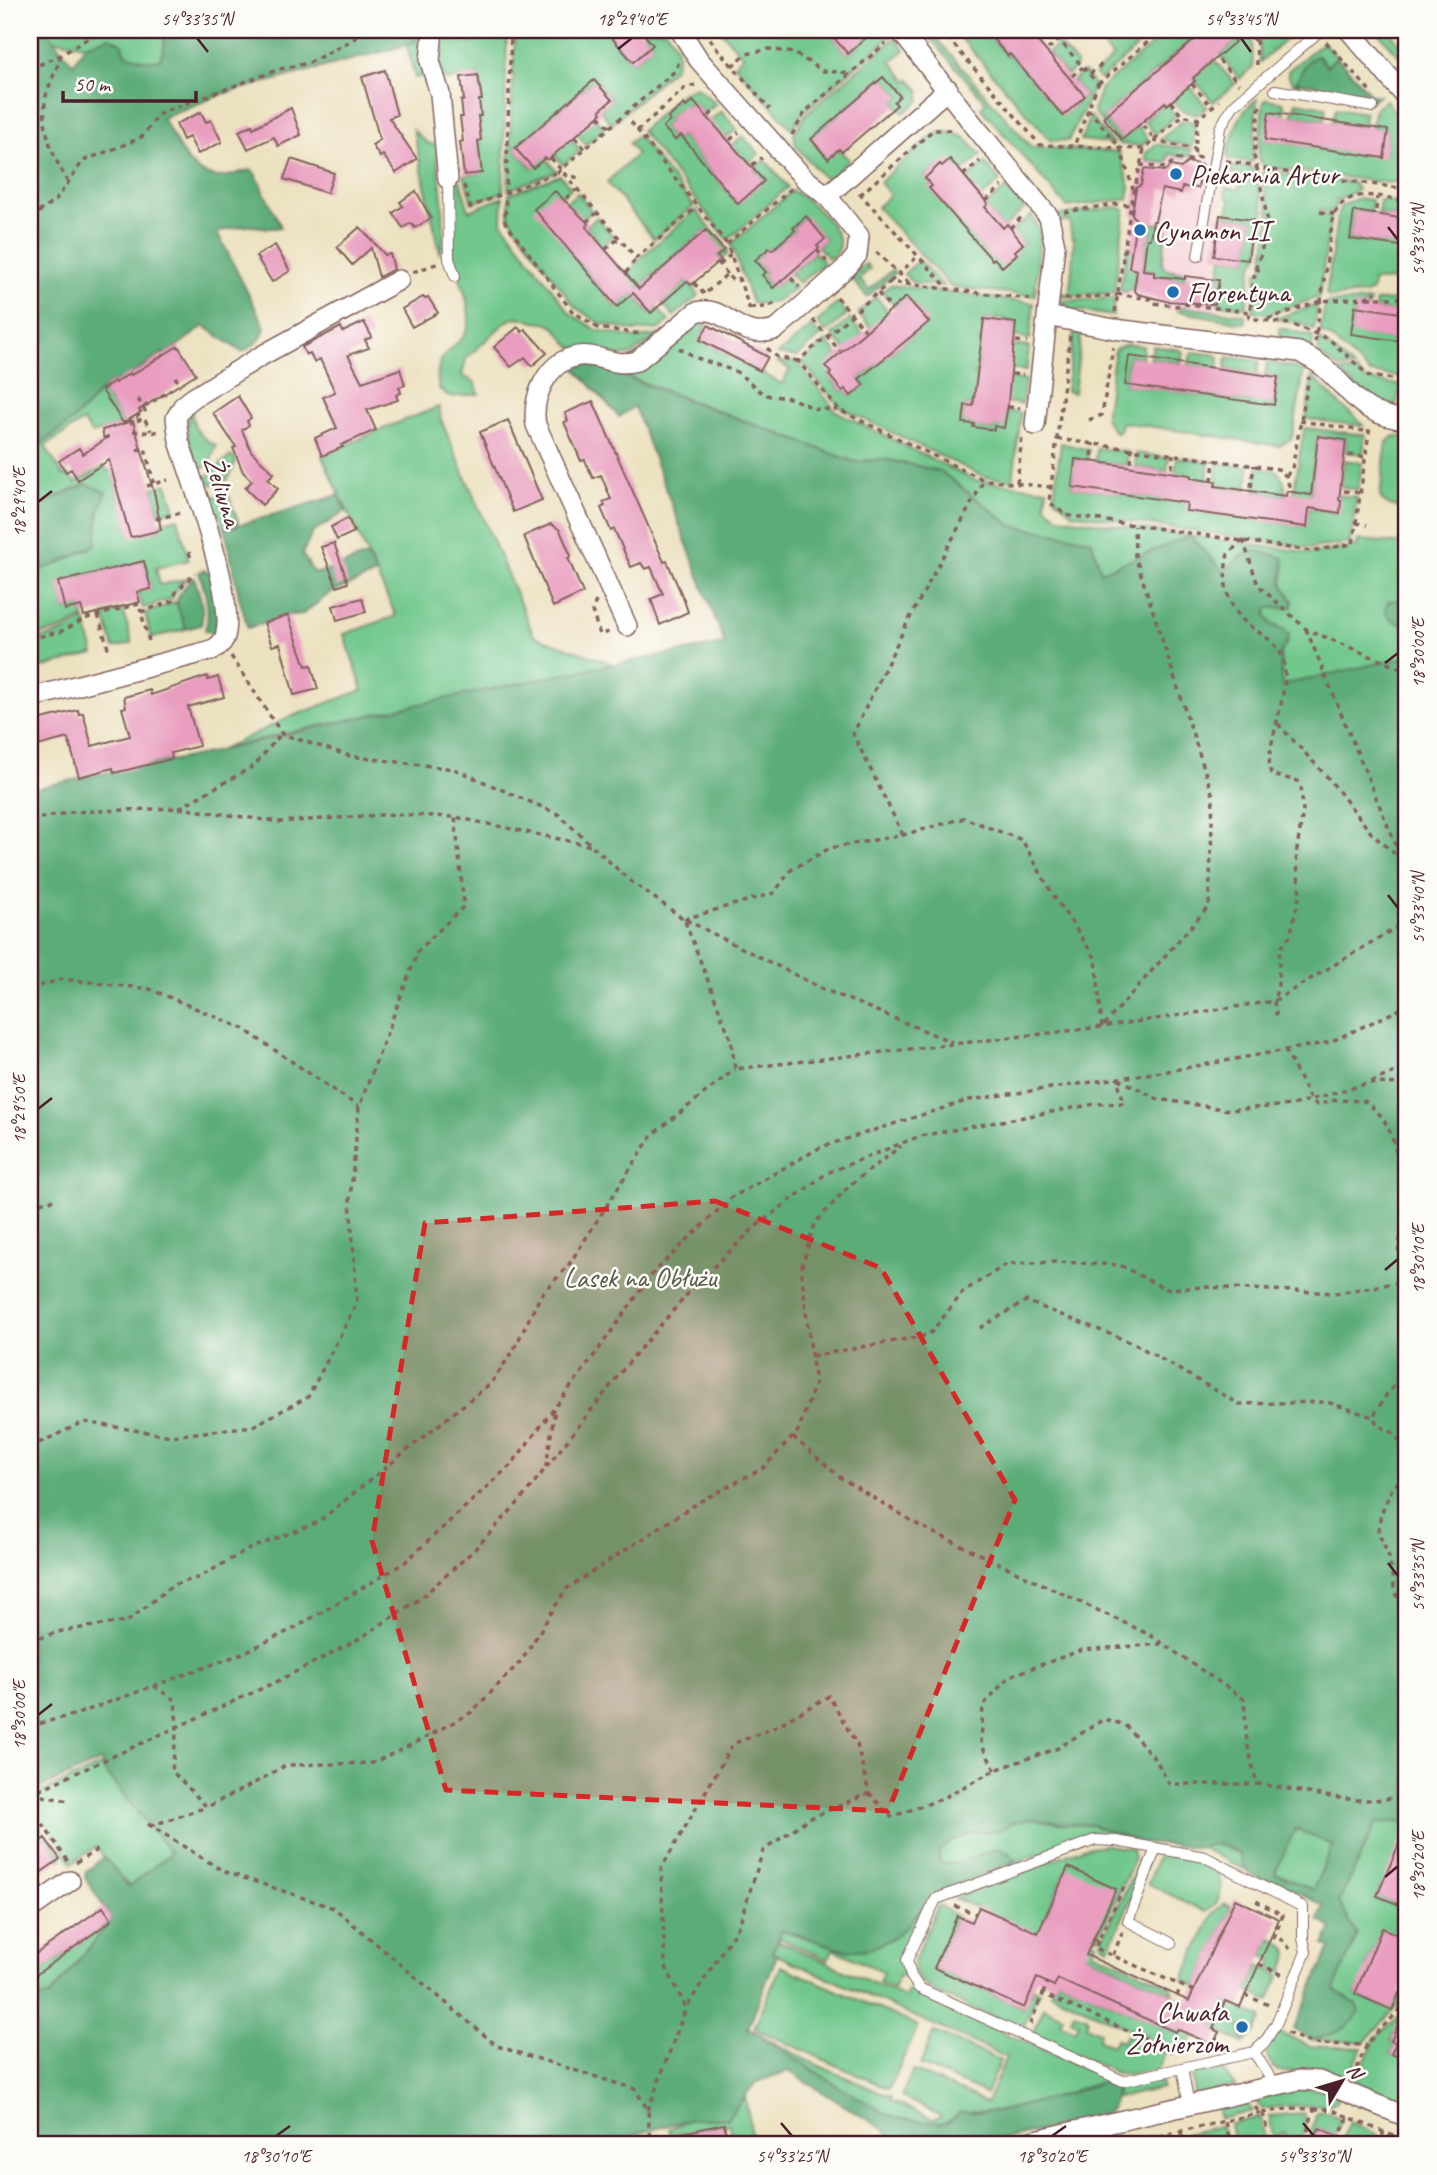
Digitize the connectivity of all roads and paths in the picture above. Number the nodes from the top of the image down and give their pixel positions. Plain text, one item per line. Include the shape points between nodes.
1 (101, 30) edge
2 (370, 30) edge
3 (433, 30) edge
4 (511, 30) edge
5 (680, 30) edge
6 (705, 30) edge
7 (940, 30) edge
8 (1050, 30) edge
9 (1162, 30) edge
10 (1245, 30) edge
11 (1256, 30) edge
12 (1349, 30) edge
13 (1319, 31) edge
14 (893, 36) edge
15 (1059, 40) junction
16 (1256, 43) junction
17 (1048, 49) dead end
18 (61, 55) junction
19 (690, 59) junction
20 (1219, 60) dead end
21 (1102, 64) dead end
22 (732, 66) junction
23 (1083, 66) junction
24 (30, 69) edge
25 (852, 72) junction
26 (1090, 74) junction
27 (1072, 76) dead end
28 (1262, 81) junction
29 (1098, 84) junction
30 (1192, 84) dead end
31 (1239, 84) dead end
32 (701, 85) dead end
33 (948, 89) junction
34 (1275, 90) dead end
35 (1377, 92) dead end
36 (1407, 98) edge
37 (715, 99) dead end
38 (1171, 102) dead end
39 (1212, 107) dead end
40 (1373, 107) dead end
41 (1088, 110) junction
42 (775, 115) dead end
43 (599, 116) dead end
44 (709, 116) dead end
45 (1198, 119) dead end
46 (631, 122) dead end
47 (735, 122) dead end
48 (784, 125) dead end
49 (1143, 126) dead end
50 (609, 127) junction
51 (958, 130) dead end
52 (637, 131) junction
53 (792, 135) junction
54 (575, 137) dead end
55 (730, 140) dead end
56 (1154, 140) junction
57 (1074, 146) junction
58 (793, 148) dead end
59 (1120, 148) junction
60 (585, 149) junction
61 (1144, 149) junction
62 (1195, 149) junction
63 (986, 156) dead end
64 (1194, 157) junction
65 (551, 158) dead end
66 (1214, 159) junction
67 (771, 164) dead end
68 (752, 165) dead end
69 (1140, 165) junction
70 (1257, 168) junction
71 (560, 172) junction
72 (963, 175) dead end
73 (455, 178) junction
74 (579, 178) dead end
75 (845, 180) junction
76 (794, 182) junction
77 (1007, 182) dead end
78 (69, 183) junction
79 (1407, 189) edge
80 (576, 190) junction
81 (1134, 190) junction
82 (505, 193) junction
83 (860, 195) junction
84 (827, 196) junction
85 (1377, 197) junction
86 (566, 198) dead end
87 (1407, 200) edge
88 (985, 201) dead end
89 (1131, 205) junction
90 (697, 207) junction
91 (1376, 210) dead end
92 (1320, 212) dead end
93 (597, 213) junction
94 (1334, 214) junction
95 (1049, 216) junction
96 (30, 218) edge
97 (586, 222) dead end
98 (1010, 228) dead end
99 (859, 236) junction
100 (619, 238) junction
101 (727, 244) junction
102 (606, 248) dead end
103 (817, 250) dead end
104 (731, 254) junction
105 (918, 256) junction
106 (1198, 256) dead end
107 (636, 258) junction
108 (834, 258) dead end
109 (449, 259) junction
110 (828, 263) junction
111 (1255, 269) junction
112 (1262, 270) dead end
113 (626, 272) dead end
114 (900, 273) junction
115 (727, 274) junction
116 (454, 276) dead end
117 (791, 278) dead end
118 (821, 279) junction
119 (399, 280) joint
120 (741, 280) junction
121 (890, 282) junction
122 (694, 283) dead end
123 (910, 284) junction
124 (799, 287) junction
125 (948, 289) junction
126 (1376, 292) dead end
127 (878, 293) junction
128 (790, 294) dead end
129 (1117, 294) junction
130 (1365, 298) junction
131 (1407, 298) edge
132 (1373, 299) junction
133 (782, 301) dead end
134 (1321, 301) junction
135 (1372, 305) dead end
136 (750, 308) junction
137 (891, 308) dead end
138 (1048, 309) junction
139 (1249, 312) junction
140 (852, 314) junction
141 (1248, 318) dead end
142 (1072, 320) junction
143 (1266, 320) dead end
144 (865, 330) dead end
145 (749, 331) junction
146 (660, 334) junction
147 (827, 336) junction
148 (1115, 336) junction
149 (840, 351) dead end
150 (1312, 360) junction
151 (175, 377) dead end
152 (138, 399) dead end
153 (144, 407) junction
154 (1008, 407) dead end
155 (1025, 408) dead end
156 (839, 410) junction
157 (1363, 419) dead end
158 (1089, 420) dead end
159 (1407, 420) edge
160 (1300, 421) junction
161 (176, 425) junction
162 (1035, 425) dead end
163 (133, 431) dead end
164 (151, 431) dead end
165 (1369, 432) junction
166 (1381, 433) dead end
167 (114, 436) dead end
168 (104, 438) dead end
169 (1056, 439) junction
170 (1093, 443) junction
171 (1132, 449) junction
172 (137, 450) dead end
173 (1173, 454) junction
174 (1349, 455) dead end
175 (1091, 456) dead end
176 (1366, 457) junction
177 (1214, 460) junction
178 (1131, 462) dead end
179 (1254, 465) junction
180 (1172, 468) dead end
181 (1286, 476) junction
182 (168, 480) dead end
183 (984, 480) junction
184 (1212, 481) dead end
185 (154, 483) junction
186 (147, 486) dead end
187 (1251, 486) dead end
188 (1050, 487) junction
189 (1344, 491) dead end
190 (1291, 492) dead end
191 (1361, 493) junction
192 (179, 513) dead end
193 (156, 519) dead end
194 (1356, 523) junction
195 (1367, 525) dead end
196 (1134, 526) junction
197 (1401, 529) dead end
198 (1243, 540) junction
199 (1407, 541) edge
200 (189, 552) dead end
201 (191, 560) dead end
202 (195, 573) dead end
203 (141, 612) junction
204 (94, 615) junction
205 (626, 626) dead end
206 (1306, 629) junction
207 (30, 639) edge
208 (149, 641) dead end
209 (222, 643) junction
210 (109, 651) dead end
211 (1407, 669) edge
212 (30, 698) edge
213 (1278, 724) junction
214 (282, 734) junction
215 (179, 808) junction
216 (455, 817) junction
217 (30, 820) edge
218 (903, 835) junction
219 (594, 847) junction
220 (1402, 860) junction
221 (1407, 874) edge
222 (684, 919) junction
223 (1407, 921) edge
224 (30, 989) edge
225 (1274, 1001) junction
226 (1407, 1006) edge
227 (1278, 1020) dead end
228 (1102, 1027) junction
229 (955, 1044) junction
230 (1285, 1050) junction
231 (1407, 1067) edge
232 (735, 1069) junction
233 (1117, 1079) junction
234 (1369, 1083) junction
235 (1407, 1084) edge
236 (1310, 1099) junction
237 (359, 1107) junction
238 (906, 1142) junction
239 (52, 1200) dead end
240 (30, 1205) edge
241 (1407, 1264) edge
242 (1407, 1281) edge
243 (980, 1328) dead end
244 (812, 1356) junction
245 (1407, 1371) edge
246 (555, 1407) junction
247 (1373, 1417) junction
248 (793, 1437) junction
249 (30, 1447) edge
250 (1407, 1449) edge
251 (546, 1468) junction
252 (1407, 1476) edge
253 (1407, 1625) edge
254 (30, 1641) edge
255 (1162, 1644) junction
256 (154, 1686) junction
257 (30, 1726) edge
258 (177, 1727) junction
259 (995, 1770) junction
260 (1257, 1784) junction
261 (869, 1793) junction
262 (1407, 1795) edge
263 (69, 1801) dead end
264 (206, 1807) junction
265 (30, 1808) edge
266 (1156, 1848) junction
267 (97, 1849) dead end
268 (82, 1860) dead end
269 (1128, 1880) dead end
270 (70, 1881) joint
271 (1256, 1901) dead end
272 (30, 1909) edge
273 (1128, 1921) junction
274 (1171, 1943) dead end
275 (1292, 1953) dead end
276 (1113, 1955) junction
277 (1259, 1964) dead end
278 (1288, 1969) dead end
279 (1284, 1975) junction
280 (1047, 1983) dead end
281 (1181, 1985) junction
282 (1280, 1986) dead end
283 (1194, 1991) dead end
284 (1401, 1991) dead end
285 (1043, 1994) junction
286 (1245, 1995) dead end
287 (1407, 1995) edge
288 (1177, 1996) dead end
289 (1275, 1996) dead end
290 (1271, 2006) junction
291 (686, 2008) junction
292 (1274, 2027) junction
293 (1025, 2036) junction
294 (1367, 2045) junction
295 (1254, 2052) junction
296 (1180, 2064) junction
297 (1274, 2084) junction
298 (1348, 2091) junction
299 (1244, 2092) junction
300 (1189, 2105) junction
301 (1314, 2109) junction
302 (648, 2110) junction
303 (1262, 2113) junction
304 (1348, 2116) junction
305 (1407, 2117) edge
306 (1225, 2122) junction
307 (1267, 2130) dead end
308 (1342, 2131) dead end
309 (1181, 2132) junction
310 (1384, 2132) junction
311 (1094, 2136) edge
312 (1229, 2138) dead end
313 (1141, 2143) edge
314 (1407, 2143) edge
315 (650, 2145) edge
316 (1014, 2145) edge
317 (1120, 2145) edge
318 (1184, 2145) edge
319 (1303, 2145) edge
320 (1378, 2145) edge

1 - 18 path
2 - 78 path via 309,63 280,69 158,115 143,136 83,161
3 - 73 street via 430,61
4 - 82 path
5 - 19 street
6 - 22 path
7 - 57 path via 1040,145
8 - 15 path
9 - 29 path
10 - 16 path
11 - 16 path
12 - 36 street
13 - 28 lane
13 - 35 path via 1370,91
14 - 25 path
14 - 33 street
15 - 17 path
15 - 23 path
16 - 28 path
18 - 24 path
18 - 78 path via 44,101 45,129
19 - 50 path
19 - 76 street
20 - 31 path
21 - 26 path
22 - 25 path via 746,54 770,49 794,53 823,71
22 - 42 path
23 - 26 path
23 - 27 path
25 - 53 path via 805,113
26 - 29 path
28 - 66 lane via 1224,118
28 - 70 path via 1254,156
29 - 41 path
30 - 39 path
32 - 52 path via 685,88
33 - 75 street
33 - 95 street
34 - 40 lane
37 - 44 path via 720,105
38 - 56 path via 1182,116
41 - 57 path
41 - 59 path
43 - 50 path
45 - 62 path
46 - 52 path
47 - 55 path via 742,130
48 - 53 path
49 - 56 path
50 - 60 path
51 - 83 path via 933,130
52 - 90 path
53 - 58 path
54 - 60 path
56 - 61 path
56 - 62 path
57 - 59 path
59 - 61 path
59 - 81 path
60 - 71 path
61 - 69 path
62 - 64 path
63 - 72 path
64 - 66 path
64 - 69 path via 1177,159 1165,168
65 - 71 path
66 - 70 path
66 - 106 lane
67 - 68 path via 764,156
69 - 81 path
70 - 79 path
70 - 111 path via 1267,217
71 - 74 path
71 - 80 path
71 - 82 path
73 - 82 path via 470,207
73 - 109 lane
75 - 83 path
75 - 84 street
76 - 84 street
76 - 101 path
77 - 88 path
78 - 96 path via 56,200
80 - 86 path
80 - 93 path
81 - 89 path
82 - 146 path via 505,222 572,311 598,328
83 - 105 path
84 - 99 street
85 - 87 path
85 - 91 path
85 - 94 path via 1356,195
89 - 95 path
89 - 129 path
90 - 101 path
90 - 107 path
92 - 94 path
93 - 97 path
93 - 100 path
94 - 134 path
95 - 98 path via 1040,222 1030,210
95 - 138 street via 1055,246
99 - 114 path
99 - 118 street via 857,255
100 - 102 path
100 - 107 path
101 - 104 path
103 - 110 path
104 - 115 path via 719,263
104 - 120 path
105 - 114 path
105 - 125 path
107 - 113 path
108 - 110 path
109 - 116 lane
109 - 119 path
110 - 118 path
111 - 112 path
111 - 139 path
114 - 121 path
114 - 123 path
115 - 120 path via 733,281
115 - 122 path via 704,295
117 - 124 path
118 - 124 path
118 - 140 path
118 - 145 street via 775,330 763,334
119 - 161 street via 193,398 179,412
120 - 136 path
121 - 123 path
121 - 127 path
123 - 125 path
124 - 128 path
125 - 138 path
126 - 130 path
127 - 137 path
127 - 140 path
129 - 138 path
129 - 139 path via 1153,303
129 - 148 path
130 - 132 path
130 - 134 path
131 - 132 path
132 - 135 path
133 - 136 path
134 - 143 path
134 - 150 path
136 - 145 path
138 - 142 street
138 - 162 street
139 - 141 path
140 - 144 path
140 - 147 path
142 - 148 street
142 - 169 path
145 - 146 street via 705,309
146 - 156 path via 684,352 737,372 761,392 816,409
146 - 205 street via 647,355 625,365 584,356 567,360 542,383 535,404 536,425
147 - 149 path
147 - 156 path via 797,360
148 - 150 street via 1276,348
148 - 158 path via 1102,415
150 - 159 street via 1384,418
150 - 160 path
151 - 153 path via 180,384
152 - 153 path
153 - 164 path via 145,411 130,421 144,418
154 - 155 path
156 - 183 path
157 - 165 path
160 - 165 path
160 - 181 path via 1292,469
161 - 163 path via 152,433
161 - 209 street, Żeliwna via 221,579 226,628
165 - 166 path
165 - 176 path
167 - 168 path
169 - 170 path
169 - 188 path
170 - 171 path
170 - 175 path
171 - 173 path
171 - 178 path
172 - 185 path via 145,448
173 - 177 path
173 - 180 path
174 - 176 path
176 - 191 path
177 - 179 path
177 - 184 path
179 - 181 path via 1278,469
179 - 187 path
181 - 190 path
182 - 185 path
183 - 188 path
183 - 218 path via 853,734
185 - 186 path
188 - 196 path via 1049,502 1066,515
189 - 191 path
191 - 194 path
192 - 193 path
194 - 195 path
194 - 198 path via 1353,544 1311,551
196 - 198 path
196 - 228 path via 1135,556 1213,796 1209,906
197 - 199 path
198 - 206 path via 1258,585
198 - 213 path via 1228,554 1224,583 1235,611 1269,638 1283,656 1287,676
200 - 201 path
202 - 203 path via 173,601
203 - 204 path via 139,604
203 - 208 path
204 - 207 path via 62,631
204 - 210 path
206 - 211 path
206 - 220 path
209 - 212 street via 212,650
209 - 214 path
213 - 220 path via 1372,834
213 - 225 path via 1268,768 1272,775 1298,781 1303,811 1296,855 1300,894 1290,936 1280,948
214 - 215 path via 254,766
214 - 219 path via 350,756 454,769 558,814
215 - 216 path via 280,822 395,814
215 - 217 path via 72,811
216 - 219 path
216 - 237 path via 464,906 418,951
218 - 222 path via 830,848 791,870 774,893
218 - 228 path via 964,818 1023,840 1096,959
219 - 222 path via 629,880
220 - 221 path
222 - 229 path via 823,989
222 - 232 path via 731,1040
223 - 225 path
224 - 237 path via 62,979 150,989 242,1028
225 - 227 path
225 - 228 path
226 - 230 path via 1330,1042
228 - 229 path
229 - 232 path
230 - 233 path
230 - 236 path
231 - 234 path
232 - 254 path via 652,1135 568,1266 541,1295 492,1382 318,1522 173,1585 128,1621 62,1630
233 - 236 path via 1158,1099 1229,1110 1292,1105
233 - 238 path via 1124,1103 1010,1118
233 - 246 path via 969,1100 821,1147 731,1198 654,1272
234 - 235 path
234 - 236 path
236 - 241 path via 1317,1105 1364,1101 1381,1117 1404,1188 1398,1244 1399,1256
237 - 249 path via 350,1200 357,1303 308,1397 253,1426 172,1436 84,1422
238 - 244 path via 850,1185 815,1223 801,1269
238 - 251 path via 827,1173 755,1227 690,1291
239 - 240 path
242 - 244 path via 1337,1293 1165,1289 1120,1265 1007,1264 964,1291 929,1335
243 - 247 path via 1026,1301 1135,1344 1238,1405 1327,1402
244 - 248 path via 815,1384
245 - 247 path
246 - 251 path
246 - 256 path via 511,1465 404,1563 295,1628 241,1654
247 - 250 path
248 - 255 path via 841,1478 920,1526
248 - 264 path via 763,1468 698,1503 566,1589 522,1660 472,1712 373,1763 286,1765
251 - 258 path via 473,1551 421,1598 359,1639
252 - 253 path via 1393,1486 1378,1531
255 - 259 path via 1082,1650 1010,1676 983,1705 981,1744
255 - 260 path via 1244,1699 1247,1743
256 - 257 path
256 - 258 path via 175,1700
258 - 263 path via 30,1794
258 - 264 path via 172,1772
259 - 260 path via 1058,1748 1104,1719 1125,1726 1156,1760 1169,1784
259 - 261 path via 941,1799 891,1817
260 - 262 path via 1335,1799 1384,1801
261 - 291 path via 807,1820 763,1851 739,1925
261 - 291 path via 857,1745 829,1696 773,1728 733,1744 661,1869 665,1965
264 - 302 path via 149,1825 223,1871 334,1908 497,2046 635,2089
265 - 270 path via 71,1865
266 - 273 lane
266 - 292 lane via 1205,1857 1303,1907 1306,1952
266 - 293 lane via 1095,1840 936,1899 907,1960 911,1976 919,1988
267 - 268 path
269 - 276 path via 1096,1940 1096,1948
270 - 272 street
271 - 275 path via 1283,1915 1274,1937
273 - 274 lane
273 - 276 path
276 - 281 path
277 - 279 path
278 - 279 path
279 - 282 path
280 - 285 path
281 - 283 path
281 - 288 path
284 - 287 path
285 - 293 path
285 - 296 path via 1168,2048
286 - 290 path
287 - 294 path via 1402,2010
289 - 290 path
290 - 292 path via 1264,2022
291 - 302 path
292 - 294 path via 1314,2044
292 - 295 lane
293 - 296 lane via 1123,2081
294 - 298 path
295 - 296 lane
295 - 297 lane
296 - 300 lane
297 - 298 street via 1319,2081
297 - 299 street
298 - 305 street
299 - 300 street
299 - 303 path
300 - 311 street
301 - 303 path
301 - 304 path
301 - 319 path
302 - 315 path
303 - 306 path
303 - 307 path
304 - 308 path
304 - 310 path
306 - 309 path
306 - 312 path
309 - 313 path
309 - 318 path
310 - 314 path
310 - 320 path
311 - 316 street
313 - 317 path

